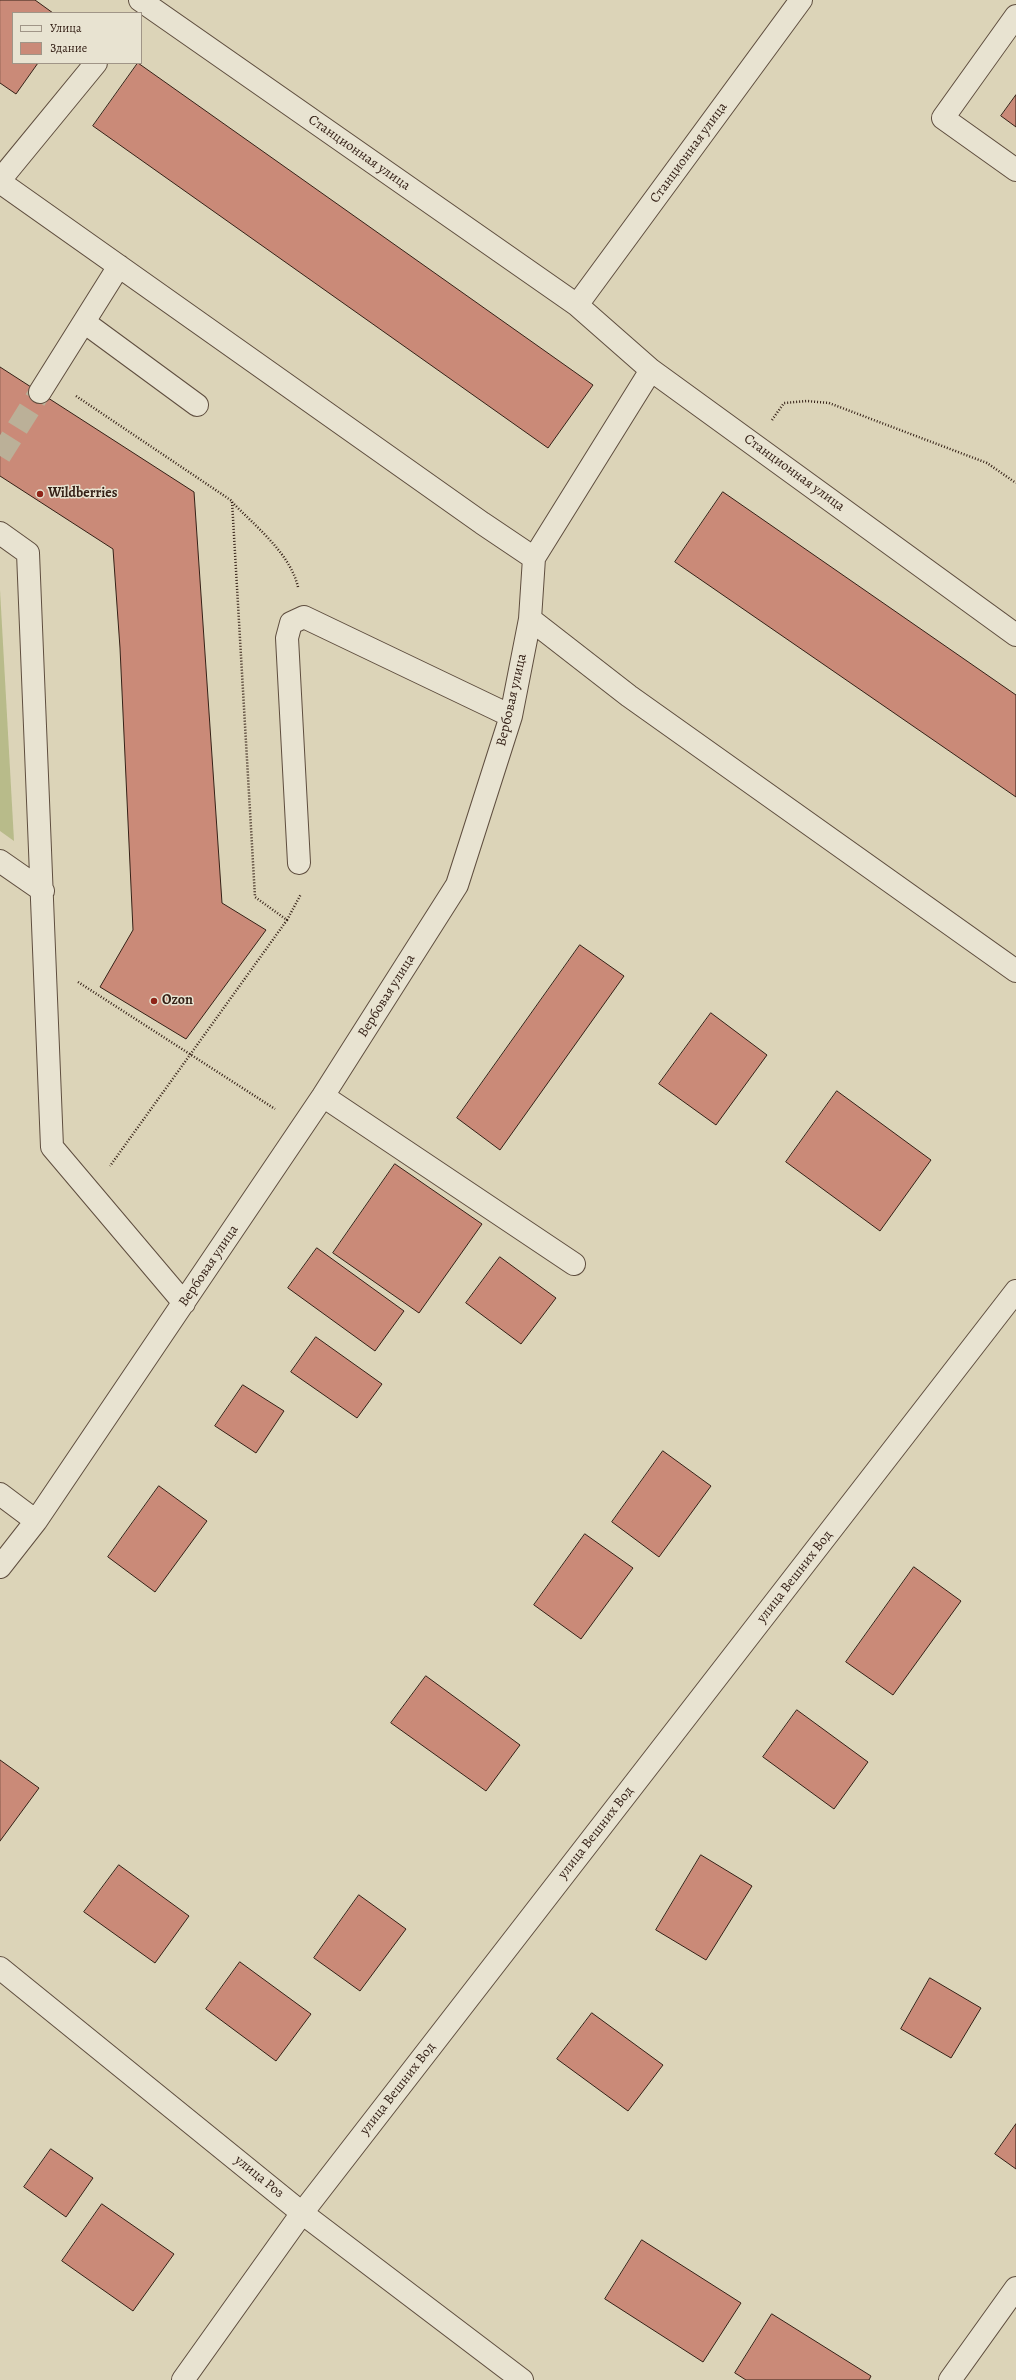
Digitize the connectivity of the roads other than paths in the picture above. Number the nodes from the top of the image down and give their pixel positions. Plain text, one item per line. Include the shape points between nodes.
1 (802, 0) edge
2 (141, 6) edge
3 (1016, 16) edge
4 (95, 64) edge
5 (1016, 170) edge
6 (0, 181) edge
7 (118, 266) junction
8 (577, 305) junction
9 (84, 322) junction
10 (651, 370) junction
11 (44, 385) tunnel mouth
12 (197, 405) dead end
13 (0, 533) edge
14 (534, 558) junction
15 (530, 619) junction
16 (1016, 635) edge
17 (511, 716) junction
18 (0, 861) edge
19 (299, 863) dead end
20 (43, 891) junction
21 (1016, 971) edge
22 (323, 1096) junction
23 (574, 1264) dead end
24 (1016, 1291) edge
25 (184, 1303) junction
26 (0, 1494) edge
27 (36, 1521) junction
28 (0, 1566) edge
29 (0, 1968) edge
30 (302, 2213) junction
31 (1016, 2288) edge
32 (183, 2380) edge
33 (522, 2380) edge
34 (950, 2380) edge

1 - 8 street, Станционная улица
2 - 8 street, Станционная улица
3 - 5 street via 943,118
4 - 6 street
6 - 7 street
7 - 9 street
7 - 14 street
8 - 10 street, Станционная улица
9 - 11 street
9 - 12 street
10 - 14 street, Вербовая улица
10 - 16 street, Станционная улица
13 - 20 street via 28,553
14 - 15 street, Вербовая улица
15 - 17 street, Вербовая улица
15 - 21 street via 629,696
17 - 19 street via 304,617 291,623 287,638
17 - 22 street, Вербовая улица via 457,886
18 - 20 street
20 - 25 street via 52,1147
22 - 23 street
22 - 25 street, Вербовая улица
24 - 30 street, улица Вешних Вод
25 - 27 street, Вербовая улица
26 - 27 street
27 - 28 street, Вербовая улица
29 - 30 street, улица Роз
30 - 32 street, улица Вешних Вод
30 - 33 street, улица Роз
31 - 34 street

